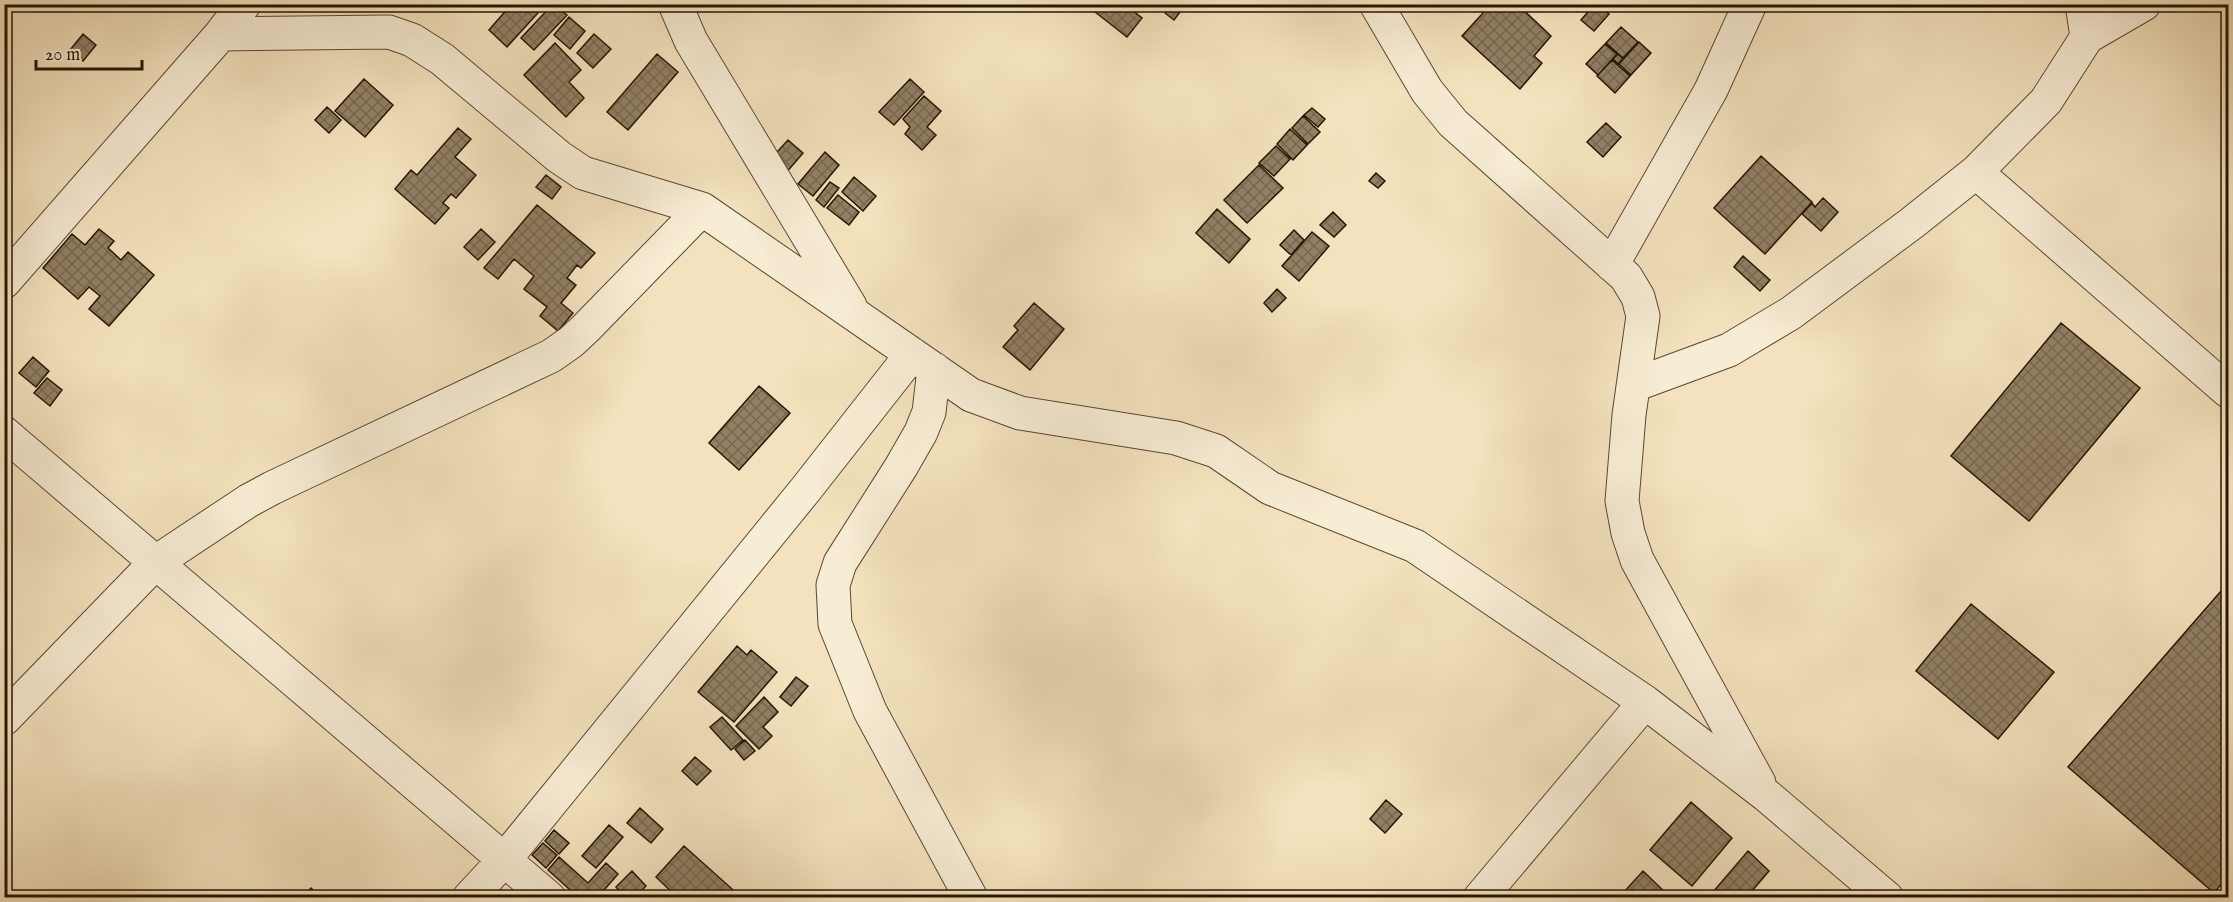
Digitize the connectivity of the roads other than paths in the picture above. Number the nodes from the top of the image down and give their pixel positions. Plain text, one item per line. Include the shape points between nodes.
1 (244, 4) edge
2 (675, 4) edge
3 (1376, 4) edge
4 (1749, 4) edge
5 (2082, 4) edge
6 (2144, 4) edge
7 (221, 34) junction
8 (2087, 37) junction
9 (1976, 172) junction
10 (702, 209) junction
11 (1612, 265) junction
12 (4, 282) edge
13 (856, 316) junction
14 (923, 361) junction
15 (1634, 385) junction
16 (2229, 391) edge
17 (4, 433) edge
18 (156, 562) junction
19 (1645, 702) junction
20 (4, 720) edge
21 (1766, 795) junction
22 (505, 859) junction
23 (469, 897) edge
24 (549, 897) edge
25 (971, 897) edge
26 (1480, 897) edge
27 (1887, 897) edge

1 - 7 street
2 - 13 street via 691,41
3 - 11 street via 1427,91 1453,123
4 - 11 street via 1711,90
5 - 8 street
6 - 8 street
7 - 10 street via 389,32 412,40 442,59 583,173
7 - 12 street
8 - 9 street via 2046,101
9 - 15 street via 1791,313 1729,350
9 - 16 street
10 - 13 street
10 - 18 street via 572,342 551,356 272,488
11 - 15 street via 1626,277 1638,297 1643,316
13 - 14 street
14 - 19 street via 971,395 1020,413 1176,438 1216,451 1269,488 1415,546
14 - 22 street via 806,489
14 - 25 street via 929,412 901,467 840,563 833,585 835,624 870,711
15 - 21 street via 1622,501 1628,533 1637,560
17 - 18 street
18 - 20 street
18 - 22 street
19 - 21 street
19 - 26 street
21 - 27 street
22 - 23 street
22 - 24 street

